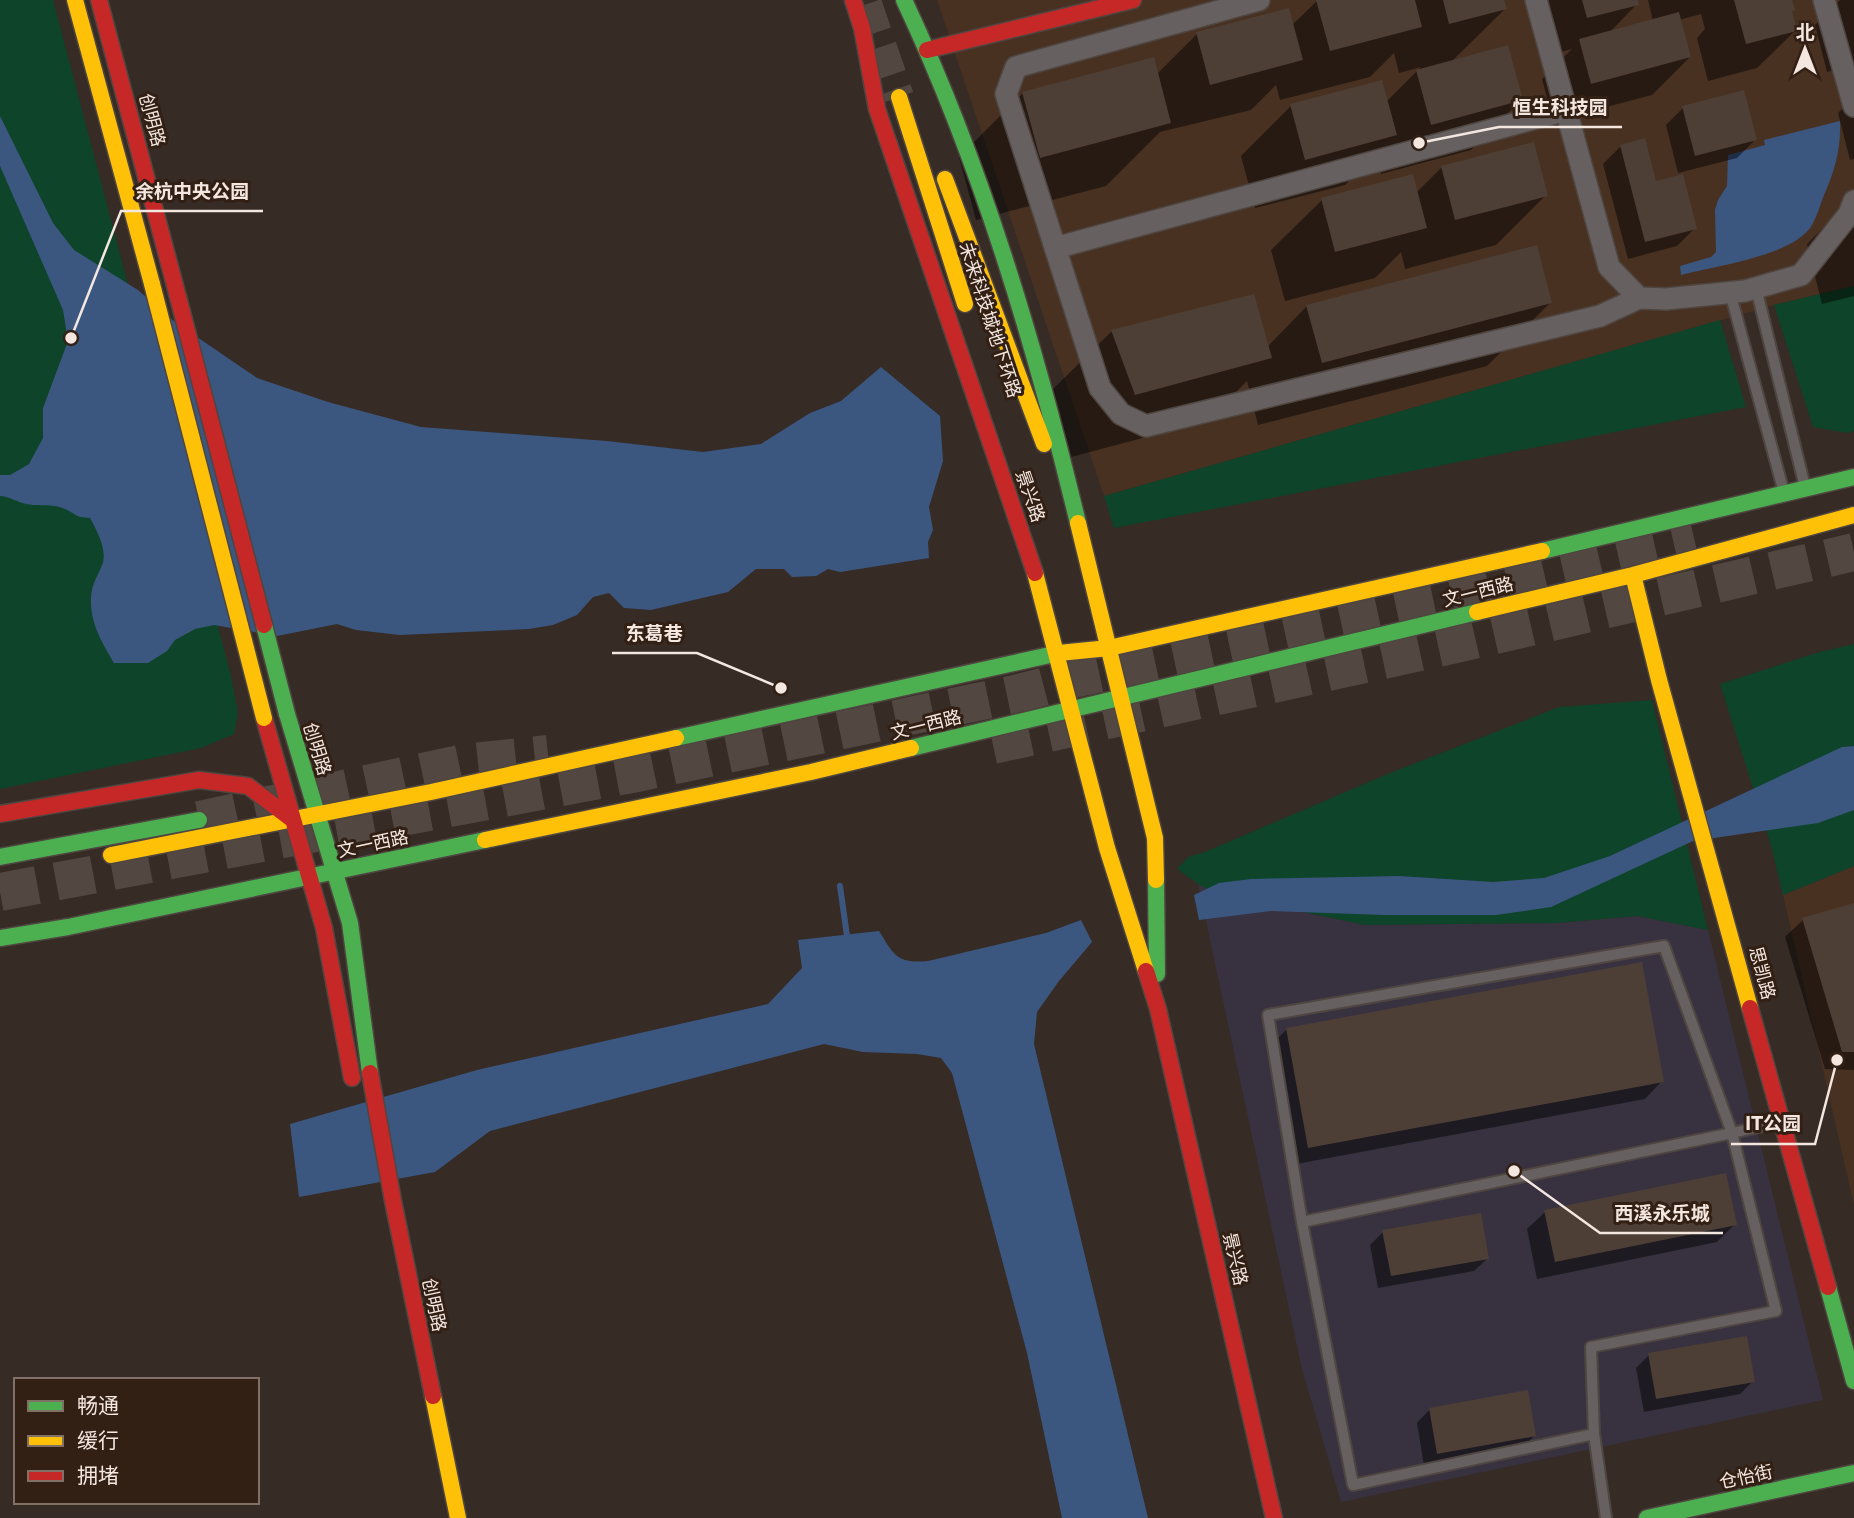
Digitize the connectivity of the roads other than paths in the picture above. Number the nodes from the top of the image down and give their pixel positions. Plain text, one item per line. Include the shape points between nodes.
1 (75, 0) edge
2 (99, 0) edge
3 (853, 0) edge
4 (904, 0) edge
5 (1133, 0) edge
6 (1259, 0) edge
7 (1536, 0) edge
8 (1824, 0) edge
9 (927, 50) junction
10 (1854, 106) edge
11 (1566, 110) junction
12 (923, 120) dead end
13 (937, 158) dead end
14 (1854, 201) edge
15 (1055, 248) junction
16 (1756, 288) junction
17 (1730, 292) junction
18 (1639, 298) junction
19 (971, 324) dead end
20 (1008, 443) dead end
21 (1854, 477) edge
22 (1806, 489) junction
23 (1784, 494) junction
24 (1854, 515) edge
25 (1082, 538) junction
26 (1031, 557) junction
27 (1633, 575) junction
28 (1109, 648) junction
29 (1056, 653) junction
30 (1121, 698) junction
31 (1071, 710) junction
32 (0, 814) edge
33 (317, 815) junction
34 (199, 820) tunnel mouth
35 (293, 820) junction
36 (0, 857) edge
37 (96, 857) dead end
38 (334, 872) junction
39 (310, 877) junction
40 (0, 938) edge
41 (1158, 1009) junction
42 (353, 1086) dead end
43 (1783, 1121) junction
44 (1732, 1133) junction
45 (373, 1180) dead end
46 (386, 1203) junction
47 (1302, 1222) junction
48 (391, 1273) dead end
49 (1854, 1381) edge
50 (1594, 1433) junction
51 (1854, 1473) edge
52 (458, 1518) edge
53 (1274, 1518) edge
54 (1606, 1518) edge
55 (1647, 1518) edge

1 - 35 main road, bridge
2 - 33 main road, 创明路, bridge
3 - 26 main road, 景兴路 via 877,109
4 - 9 main road, 景兴路
5 - 9 main road
6 - 15 street via 1016,67 1006,94
7 - 11 street
8 - 10 street
9 - 25 main road, 景兴路 via 989,216 1048,399
11 - 15 street
11 - 18 street via 1609,267
12 - 19 main road, 未来科技城地下环路 via 906,95
13 - 25 main road, 未来科技城地下环路
14 - 16 street via 1849,214 1801,275
15 - 18 street via 1100,388 1121,414 1146,426 1600,316
16 - 17 street
16 - 22 lane
17 - 18 street
17 - 23 lane
20 - 26 main road
21 - 22 main road, 文一西路
22 - 23 main road, 文一西路
23 - 28 main road, 文一西路
24 - 27 main road, 文一西路
25 - 28 main road, 景兴路
26 - 29 main road, 景兴路
27 - 30 main road, 文一西路
27 - 43 main road, 思凯路
28 - 29 main road, 文一西路
28 - 30 main road, 景兴路
29 - 31 main road, 景兴路
29 - 33 main road, 文一西路
30 - 31 main road, 文一西路
30 - 41 main road, 景兴路 via 1155,838
31 - 38 main road, 文一西路 via 811,772
31 - 41 main road, 景兴路 via 1107,848
32 - 35 main road via 199,780 248,786
33 - 35 main road, 文一西路
33 - 38 main road, 创明路
34 - 36 main road
35 - 37 main road, 文一西路
35 - 39 main road
38 - 39 main road, 文一西路
38 - 46 main road, 创明路 via 349,923
39 - 40 main road, 文一西路
39 - 42 main road
41 - 53 main road, 景兴路
43 - 44 lane
43 - 49 main road, 思凯路
44 - 47 lane
44 - 47 lane via 1664,946 1268,1015
44 - 50 lane via 1776,1311 1591,1347
45 - 46 main road, 创明路
46 - 48 main road, 创明路
46 - 52 main road, 创明路
47 - 50 lane via 1353,1485
50 - 54 lane
51 - 55 main road, 仓怡街

